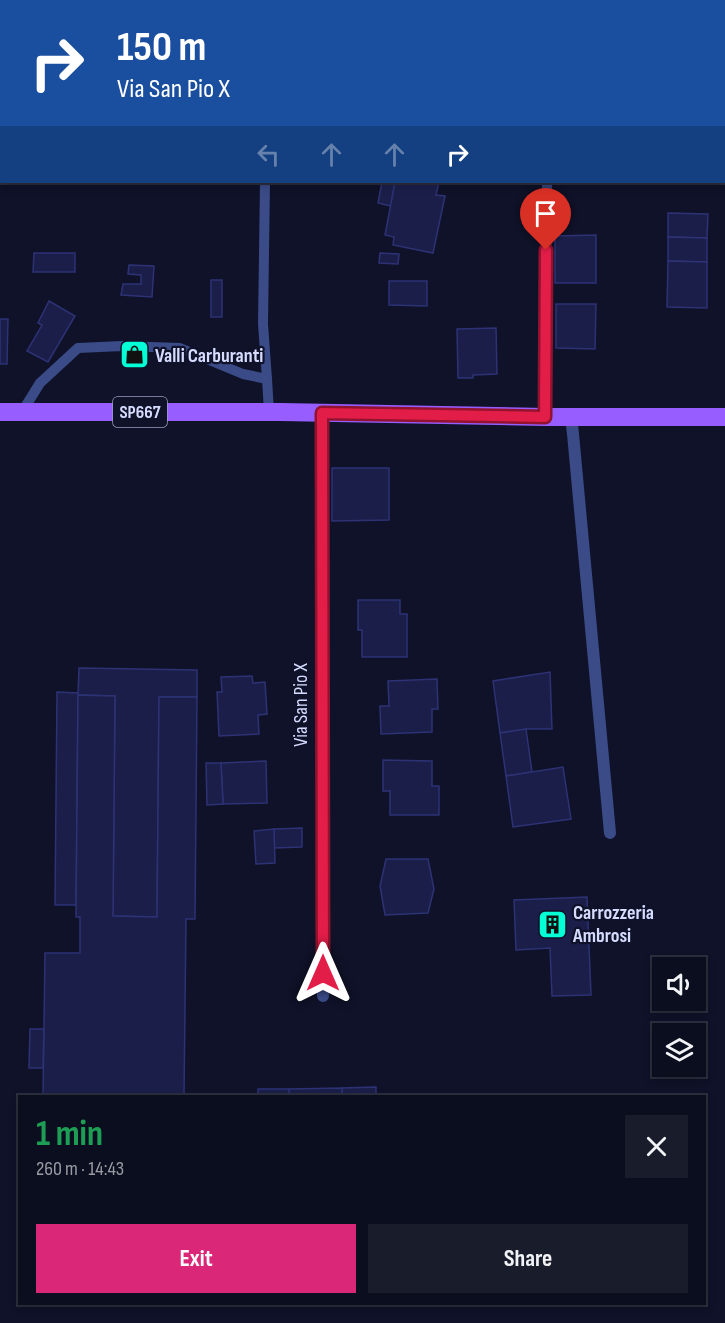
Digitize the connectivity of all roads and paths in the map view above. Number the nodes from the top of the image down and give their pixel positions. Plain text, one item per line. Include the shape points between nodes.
1 (265, 183) edge
2 (547, 183) edge
3 (267, 380) junction
4 (0, 412) edge
5 (22, 412) junction
6 (275, 412) junction
7 (322, 413) junction
8 (545, 417) junction
9 (571, 417) junction
10 (725, 417) edge
11 (610, 833) dead end
12 (323, 996) dead end

1 - 3 lane via 263,324
2 - 8 lane
3 - 5 lane via 180,348 78,348 40,383
3 - 6 lane
4 - 5 main road, SP667
5 - 6 main road, SP667
6 - 7 main road, SP667
7 - 8 main road, SP667
7 - 12 street, Via San Pio X
8 - 9 main road, SP667
9 - 10 main road, SP667
9 - 11 street

